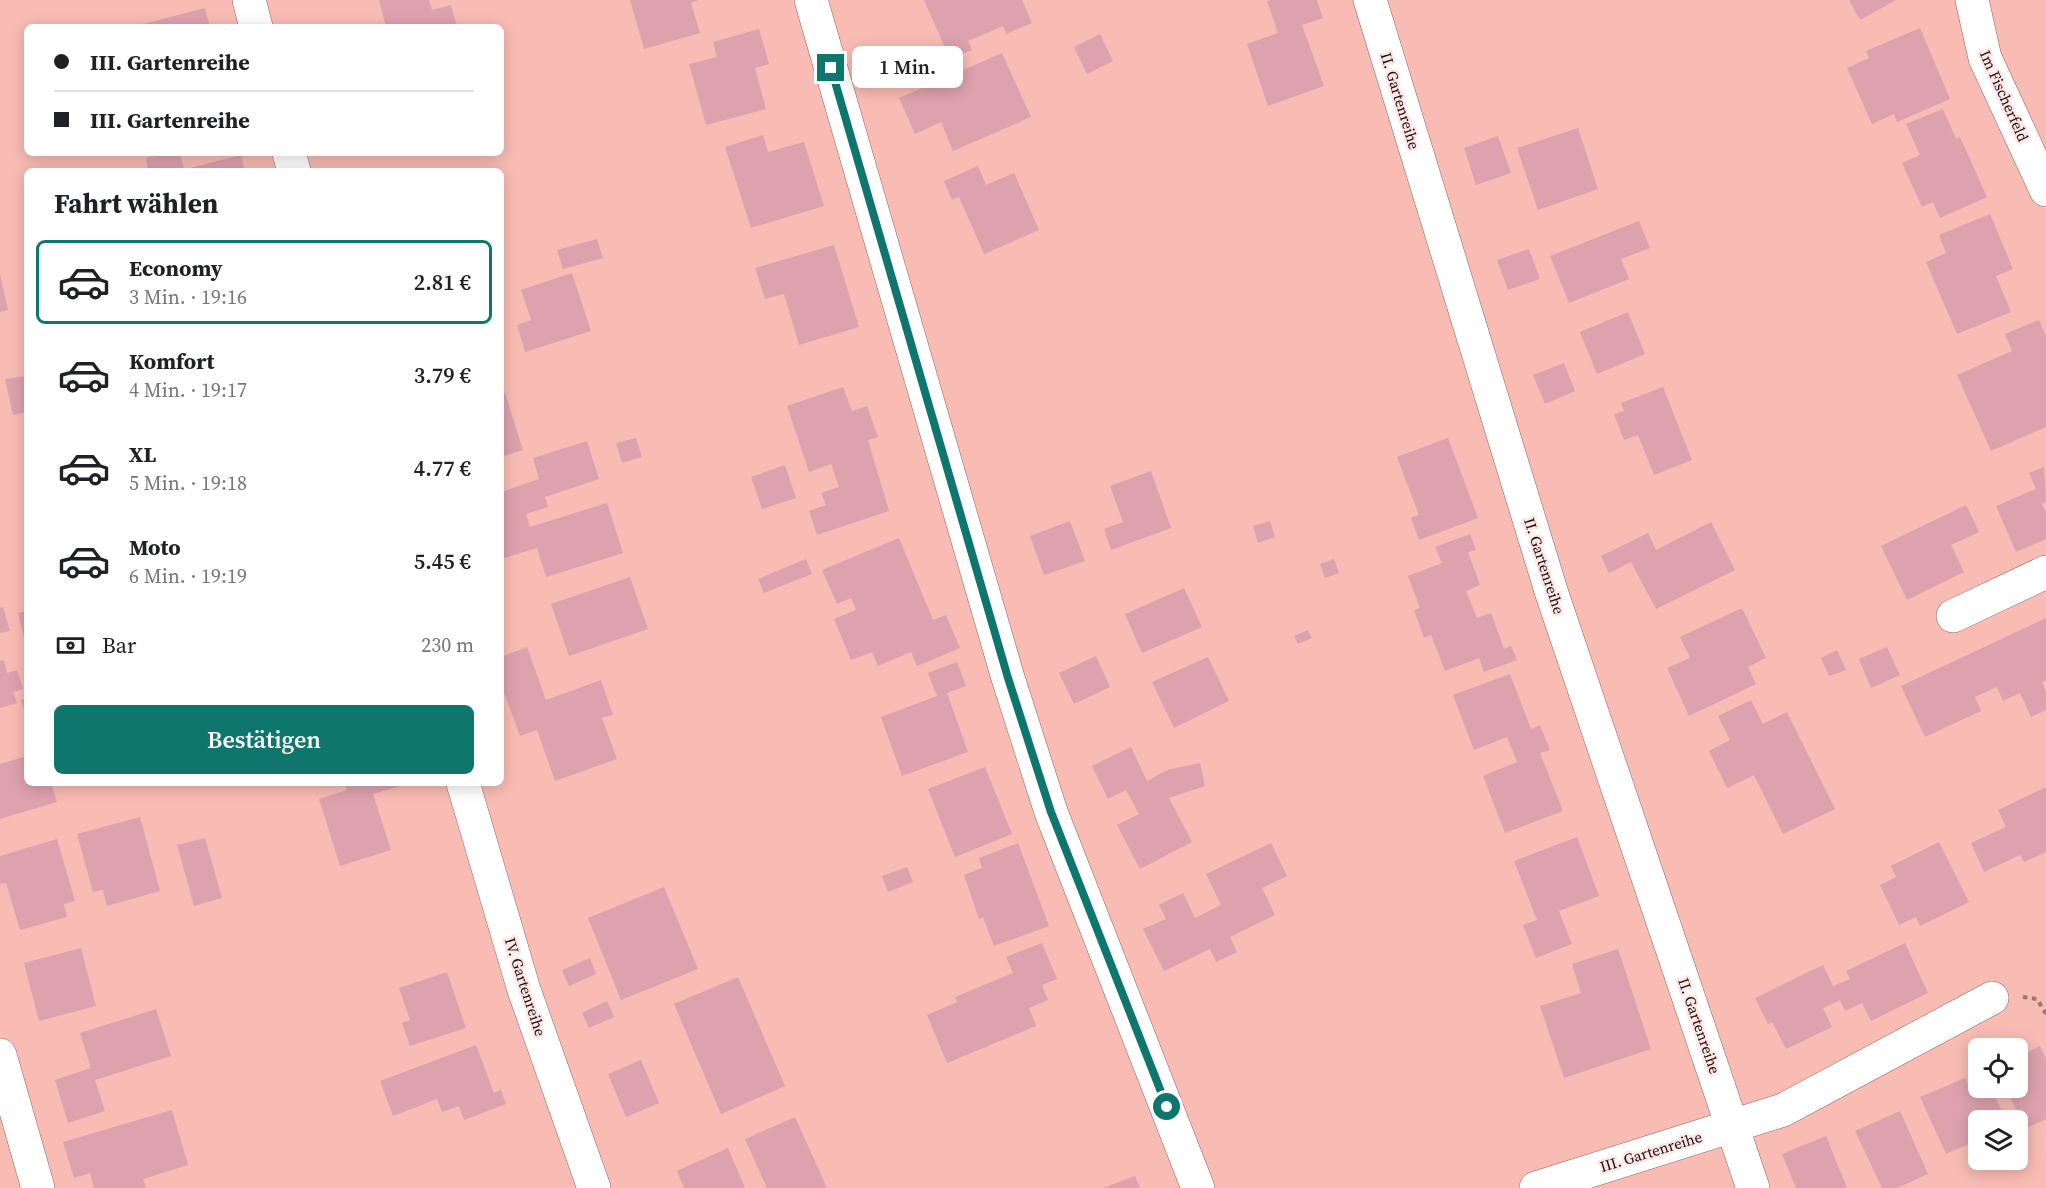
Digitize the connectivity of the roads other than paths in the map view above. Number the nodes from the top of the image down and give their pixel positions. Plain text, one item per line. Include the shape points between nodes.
1 (249, 0) edge
2 (811, 0) edge
3 (1370, 0) edge
4 (1972, 0) edge
5 (255, 24) edge
6 (2046, 190) edge
7 (2046, 572) edge
8 (1953, 616) dead end
9 (464, 786) edge
10 (1992, 998) dead end
11 (0, 1055) edge
12 (1732, 1126) junction
13 (38, 1188) edge
14 (594, 1188) edge
15 (1198, 1188) edge
16 (1536, 1188) edge
17 (1753, 1188) edge

1 - 5 street
2 - 15 street via 1008,678 1051,812
3 - 12 street, II. Gartenreihe via 1552,594
4 - 6 street, Im Fischerfeld via 1985,58
7 - 8 street
9 - 14 street, IV. Gartenreihe via 524,990
10 - 12 street via 1783,1110
11 - 13 street
12 - 16 street, III. Gartenreihe
12 - 17 street, II. Gartenreihe

